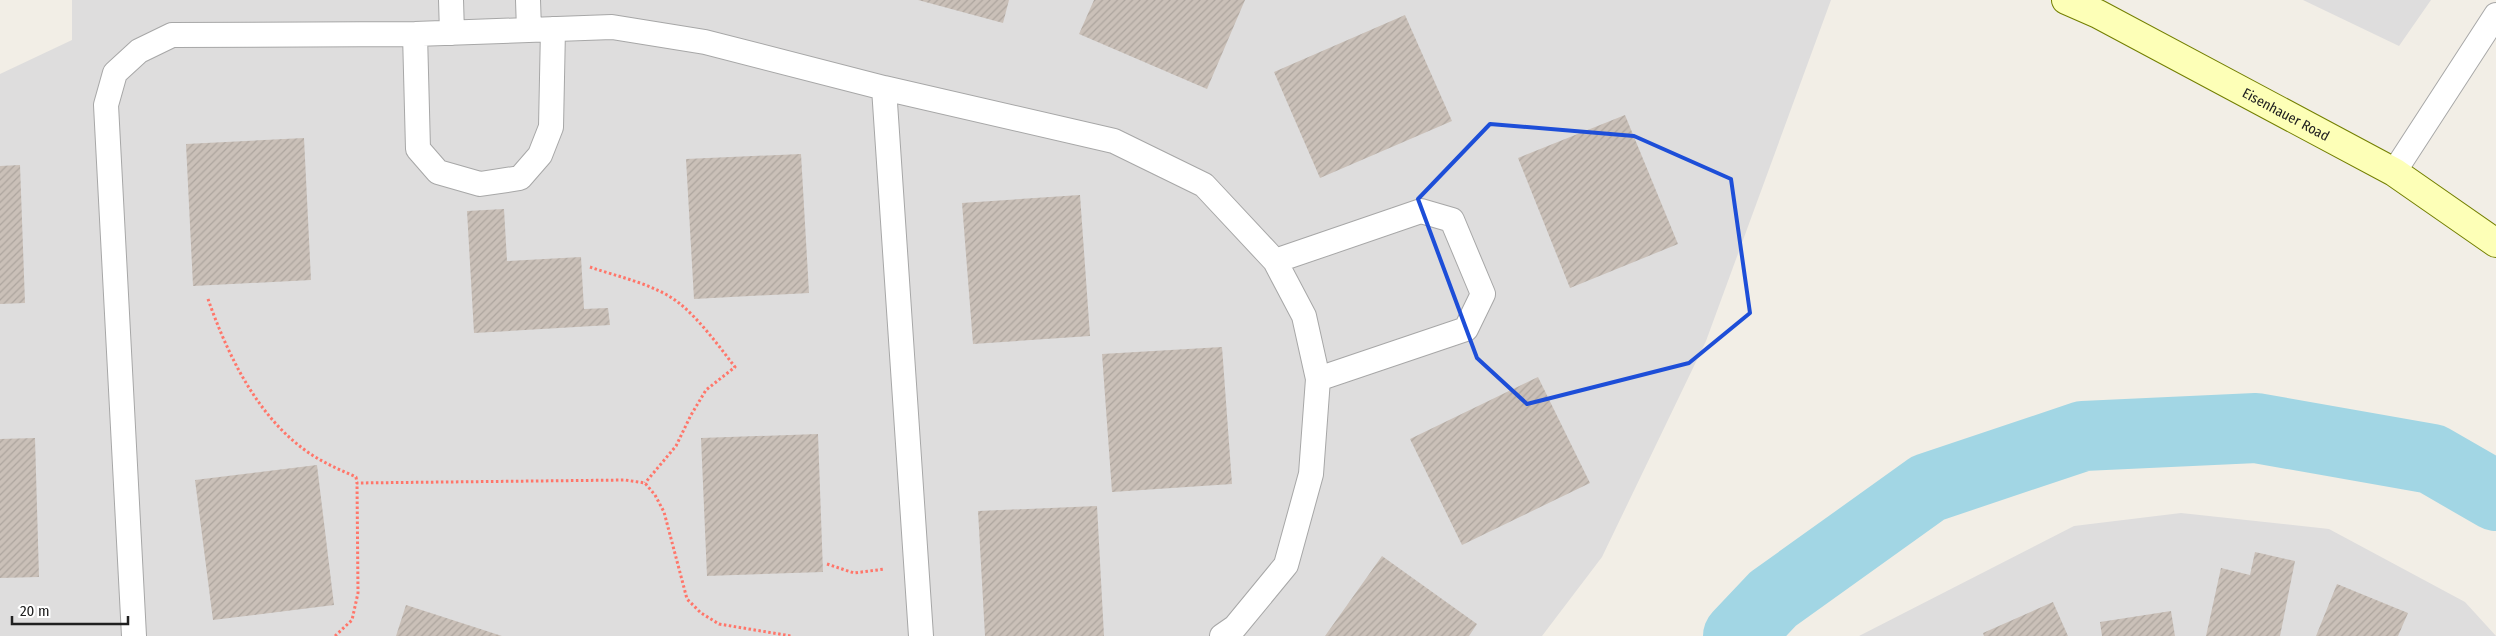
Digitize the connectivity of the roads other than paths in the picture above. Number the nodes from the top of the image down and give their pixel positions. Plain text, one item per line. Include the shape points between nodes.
1 (451, 0) edge
2 (528, 0) edge
3 (2066, 0) edge
4 (2496, 15) edge
5 (553, 29) junction
6 (529, 30) junction
7 (452, 33) junction
8 (415, 34) junction
9 (884, 88) junction
10 (2394, 172) junction
11 (2496, 243) edge
12 (1276, 261) junction
13 (1318, 379) junction
14 (134, 636) edge
15 (921, 636) edge
16 (1222, 636) edge

1 - 7 lane
2 - 6 lane
3 - 10 main road, Eisenhauer Road
4 - 10 lane
5 - 6 lane
5 - 8 lane via 551,128 540,155 520,178 480,184 438,172 418,150
5 - 9 lane via 612,27 705,42
6 - 7 lane
7 - 8 lane
8 - 14 lane via 172,35 139,51 115,74 106,106
9 - 12 lane via 1114,141 1204,185
9 - 15 lane
10 - 11 main road, Eisenhauer Road
12 - 13 lane via 1304,316
12 - 13 lane via 1421,211 1452,220 1483,294 1466,329
13 - 16 lane via 1311,474 1286,565 1235,627

